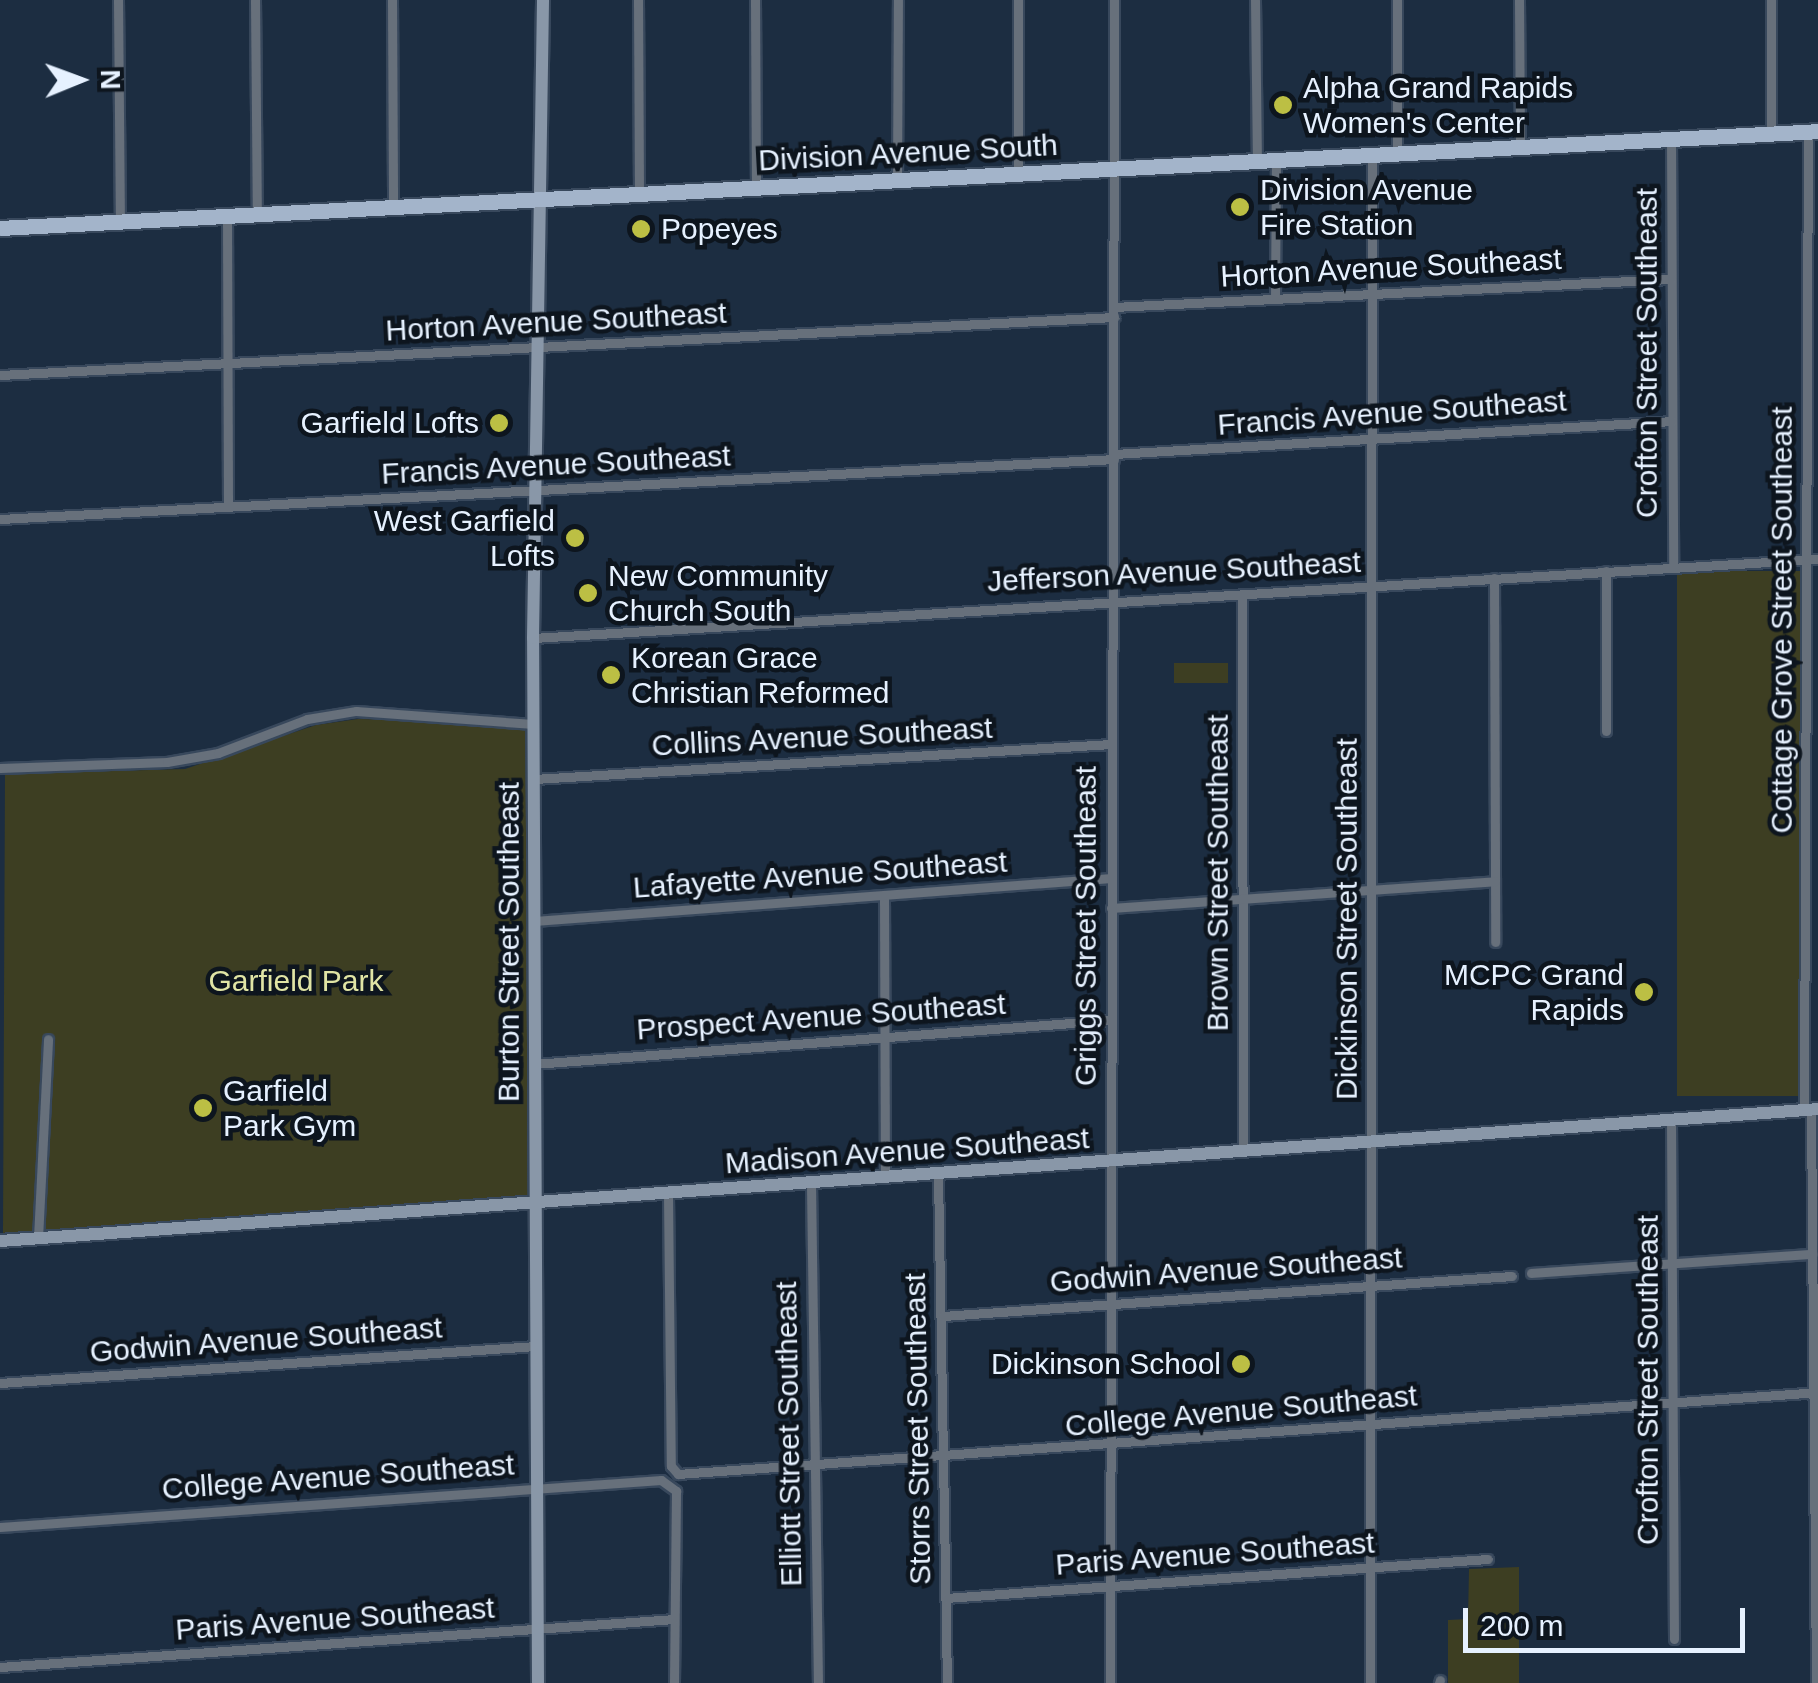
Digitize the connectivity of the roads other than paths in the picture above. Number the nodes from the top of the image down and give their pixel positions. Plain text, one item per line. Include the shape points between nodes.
1 (118, 0) edge
2 (255, 0) edge
3 (392, 0) edge
4 (543, 0) edge
5 (638, 0) edge
6 (755, 0) edge
7 (898, 0) edge
8 (1018, 0) edge
9 (1114, 0) edge
10 (1254, 0) edge
11 (1397, 0) edge
12 (1519, 0) edge
13 (1771, 0) edge
14 (1813, 131) edge
15 (1771, 134) junction
16 (1671, 139) junction
17 (1520, 148) junction
18 (1397, 154) junction
19 (1372, 155) junction
20 (1276, 160) junction
21 (1257, 162) junction
22 (1114, 169) junction
23 (1018, 175) junction
24 (897, 181) junction
25 (756, 189) junction
26 (639, 196) junction
27 (542, 202) junction
28 (393, 209) junction
29 (257, 215) junction
30 (227, 217) junction
31 (120, 221) junction
32 (0, 228) edge
33 (1671, 280) junction
34 (1372, 294) junction
35 (1275, 299) junction
36 (1114, 312) junction
37 (534, 350) junction
38 (230, 362) junction
39 (0, 375) edge
40 (1672, 421) junction
41 (1373, 439) junction
42 (1114, 457) junction
43 (534, 492) junction
44 (228, 507) junction
45 (0, 520) edge
46 (1814, 559) edge
47 (1673, 567) junction
48 (1606, 571) junction
49 (1494, 578) junction
50 (1372, 586) junction
51 (1242, 594) junction
52 (1114, 600) junction
53 (533, 638) junction
54 (534, 724) junction
55 (1606, 730) dead end
56 (1112, 744) junction
57 (0, 768) edge
58 (534, 779) junction
59 (1110, 878) junction
60 (1495, 881) junction
61 (1371, 891) junction
62 (884, 895) junction
63 (1244, 898) junction
64 (1111, 908) junction
65 (534, 921) junction
66 (1495, 942) dead end
67 (1111, 1020) junction
68 (48, 1038) dead end
69 (886, 1038) junction
70 (534, 1064) junction
71 (1811, 1110) edge
72 (1671, 1120) junction
73 (1373, 1143) junction
74 (1243, 1151) junction
75 (1110, 1160) junction
76 (938, 1174) junction
77 (885, 1178) junction
78 (811, 1184) junction
79 (668, 1195) junction
80 (534, 1204) junction
81 (38, 1238) junction
82 (0, 1241) edge
83 (1812, 1254) junction
84 (1672, 1263) junction
85 (1531, 1272) dead end
86 (1512, 1276) dead end
87 (1370, 1284) junction
88 (1109, 1302) junction
89 (944, 1316) junction
90 (536, 1346) junction
91 (0, 1383) edge
92 (1816, 1392) edge
93 (1674, 1402) junction
94 (1371, 1425) junction
95 (1110, 1446) junction
96 (944, 1459) junction
97 (814, 1468) junction
98 (537, 1487) junction
99 (0, 1527) edge
100 (1488, 1559) dead end
101 (1371, 1568) junction
102 (1110, 1586) junction
103 (946, 1598) junction
104 (674, 1618) junction
105 (538, 1630) junction
106 (1674, 1640) dead end
107 (0, 1667) edge
108 (538, 1683) edge
109 (674, 1683) edge
110 (818, 1683) edge
111 (946, 1683) edge
112 (1110, 1683) edge
113 (1370, 1683) edge
114 (1816, 1683) edge

1 - 31 street
2 - 29 street
3 - 28 street
4 - 27 street, Burton Street Southeast
5 - 26 street
6 - 25 street
7 - 24 street
8 - 23 street
9 - 22 street, Griggs Street Southeast
10 - 21 street
11 - 18 street
12 - 17 street
13 - 15 street
14 - 15 main road, Division Avenue South
14 - 46 street, Cottage Grove Street Southeast
15 - 16 main road, Division Avenue South
16 - 17 main road, Division Avenue South
16 - 33 street, Crofton Street Southeast
17 - 18 main road, Division Avenue South
18 - 19 main road, Division Avenue South
19 - 20 main road, Division Avenue South
19 - 34 street, Dickinson Street Southeast
20 - 21 main road, Division Avenue South
20 - 35 street
21 - 22 main road, Division Avenue South
22 - 23 main road, Division Avenue South
22 - 36 street, Griggs Street Southeast
23 - 24 main road, Division Avenue South
24 - 25 main road, Division Avenue South
25 - 26 main road, Division Avenue South
26 - 27 main road, Division Avenue South
27 - 28 main road, Division Avenue South
27 - 37 street, Burton Street Southeast
28 - 29 main road, Division Avenue South
29 - 30 main road, Division Avenue South
30 - 31 main road, Division Avenue South
30 - 38 street
31 - 32 main road, Division Avenue South
33 - 34 street, Horton Avenue Southeast
33 - 40 street, Crofton Street Southeast
34 - 35 street, Horton Avenue Southeast
34 - 41 street, Dickinson Street Southeast
35 - 36 street, Horton Avenue Southeast
36 - 37 street, Horton Avenue Southeast
36 - 42 street, Griggs Street Southeast
37 - 38 street, Horton Avenue Southeast
37 - 43 street, Burton Street Southeast
38 - 39 street, Horton Avenue Southeast
38 - 44 street
40 - 41 street, Francis Avenue Southeast
40 - 47 street, Crofton Street Southeast
41 - 42 street, Francis Avenue Southeast
41 - 50 street, Dickinson Street Southeast
42 - 43 street, Francis Avenue Southeast
42 - 52 street, Griggs Street Southeast
43 - 44 street, Francis Avenue Southeast
43 - 53 street, Burton Street Southeast
44 - 45 street, Francis Avenue Southeast
46 - 47 street, Jefferson Avenue Southeast
46 - 71 street, Cottage Grove Street Southeast
47 - 48 street, Jefferson Avenue Southeast
48 - 49 street, Jefferson Avenue Southeast
48 - 55 street
49 - 50 street, Jefferson Avenue Southeast
49 - 60 street
50 - 51 street, Jefferson Avenue Southeast
50 - 61 street, Dickinson Street Southeast
51 - 52 street, Jefferson Avenue Southeast
51 - 63 street, Brown Street Southeast
52 - 53 street, Jefferson Avenue Southeast
52 - 56 street, Griggs Street Southeast
53 - 54 street, Burton Street Southeast
54 - 57 street via 356,712 307,719 218,753 167,762
54 - 58 street, Burton Street Southeast
56 - 58 street, Collins Avenue Southeast
56 - 59 street, Griggs Street Southeast
58 - 65 street, Burton Street Southeast
59 - 62 street, Lafayette Avenue Southeast
59 - 64 street, Griggs Street Southeast
60 - 61 street
60 - 66 street
61 - 63 street
61 - 73 street, Dickinson Street Southeast
62 - 65 street, Lafayette Avenue Southeast
62 - 69 street
63 - 64 street
63 - 74 street, Brown Street Southeast
64 - 67 street, Griggs Street Southeast
65 - 70 street, Burton Street Southeast
67 - 69 street, Prospect Avenue Southeast
67 - 75 street, Griggs Street Southeast
68 - 81 street
69 - 70 street, Prospect Avenue Southeast
69 - 77 street
70 - 80 street, Burton Street Southeast
71 - 72 street, Madison Avenue Southeast
71 - 83 street, Cottage Grove Street Southeast
72 - 73 street, Madison Avenue Southeast
72 - 84 street, Crofton Street Southeast
73 - 74 street, Madison Avenue Southeast
73 - 87 street, Dickinson Street Southeast
74 - 75 street, Madison Avenue Southeast
75 - 76 street, Madison Avenue Southeast
75 - 88 street, Griggs Street Southeast
76 - 77 street, Madison Avenue Southeast
76 - 89 street, Storrs Street Southeast
77 - 78 street, Madison Avenue Southeast
78 - 79 street, Madison Avenue Southeast
78 - 97 street, Elliott Street Southeast
79 - 80 street, Madison Avenue Southeast
79 - 97 street, College Avenue Southeast via 671,1466 684,1474
80 - 81 street, Madison Avenue Southeast
80 - 90 street, Burton Street Southeast
81 - 82 street, Madison Avenue Southeast
83 - 84 street
83 - 92 street, Cottage Grove Street Southeast
84 - 85 street
84 - 93 street, Crofton Street Southeast
86 - 87 street, Godwin Avenue Southeast
87 - 88 street, Godwin Avenue Southeast
87 - 94 street, Dickinson Street Southeast
88 - 89 street, Godwin Avenue Southeast
88 - 95 street, Griggs Street Southeast
89 - 96 street, Storrs Street Southeast
90 - 91 street, Godwin Avenue Southeast
90 - 98 street, Burton Street Southeast
92 - 93 street, College Avenue Southeast
92 - 114 street, Cottage Grove Street Southeast
93 - 94 street, College Avenue Southeast
93 - 106 street, Crofton Street Southeast
94 - 95 street, College Avenue Southeast
94 - 101 street, Dickinson Street Southeast
95 - 96 street, College Avenue Southeast
95 - 102 street, Griggs Street Southeast
96 - 97 street, College Avenue Southeast
96 - 103 street, Storrs Street Southeast
97 - 110 street, Elliott Street Southeast
98 - 99 street, College Avenue Southeast
98 - 104 street, College Avenue Southeast via 661,1480 676,1491
98 - 105 street, Burton Street Southeast
100 - 101 street, Paris Avenue Southeast
101 - 102 street, Paris Avenue Southeast
101 - 113 street, Dickinson Street Southeast
102 - 103 street, Paris Avenue Southeast
102 - 112 street, Griggs Street Southeast
103 - 111 street, Storrs Street Southeast
104 - 105 street, Paris Avenue Southeast
104 - 109 street
105 - 107 street, Paris Avenue Southeast
105 - 108 street, Burton Street Southeast

